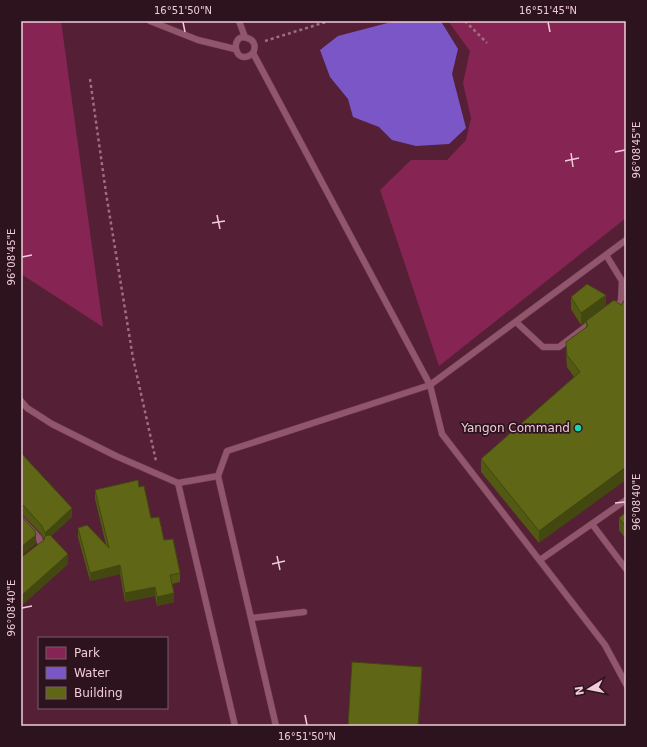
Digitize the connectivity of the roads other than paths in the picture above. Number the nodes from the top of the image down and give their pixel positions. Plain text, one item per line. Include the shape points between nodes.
1 (151, 21) edge
2 (239, 21) edge
3 (245, 37) junction
4 (235, 49) junction
5 (253, 53) junction
6 (626, 240) edge
7 (606, 255) junction
8 (609, 311) edge
9 (596, 319) edge
10 (516, 322) junction
11 (430, 385) junction
12 (21, 401) edge
13 (218, 476) junction
14 (178, 483) junction
15 (626, 500) edge
16 (21, 519) edge
17 (592, 524) junction
18 (31, 554) edge
19 (540, 560) junction
20 (626, 568) edge
21 (304, 612) dead end
22 (251, 618) junction
23 (626, 684) edge
24 (235, 726) edge
25 (276, 726) edge

1 - 4 lane via 198,40
2 - 3 lane
3 - 4 lane via 237,41
3 - 5 lane via 253,41
4 - 5 lane via 241,56
5 - 11 lane
6 - 7 lane
7 - 8 lane via 622,281 621,302
7 - 10 lane
9 - 10 lane via 559,346 543,347
10 - 11 lane
11 - 13 lane via 228,451
11 - 19 lane via 442,434
12 - 14 lane via 27,408 52,424
13 - 14 lane
13 - 22 lane
14 - 24 lane
15 - 17 lane
16 - 18 lane via 39,538 41,546
17 - 19 lane
17 - 20 lane
19 - 23 lane via 605,645
21 - 22 lane
22 - 25 lane

